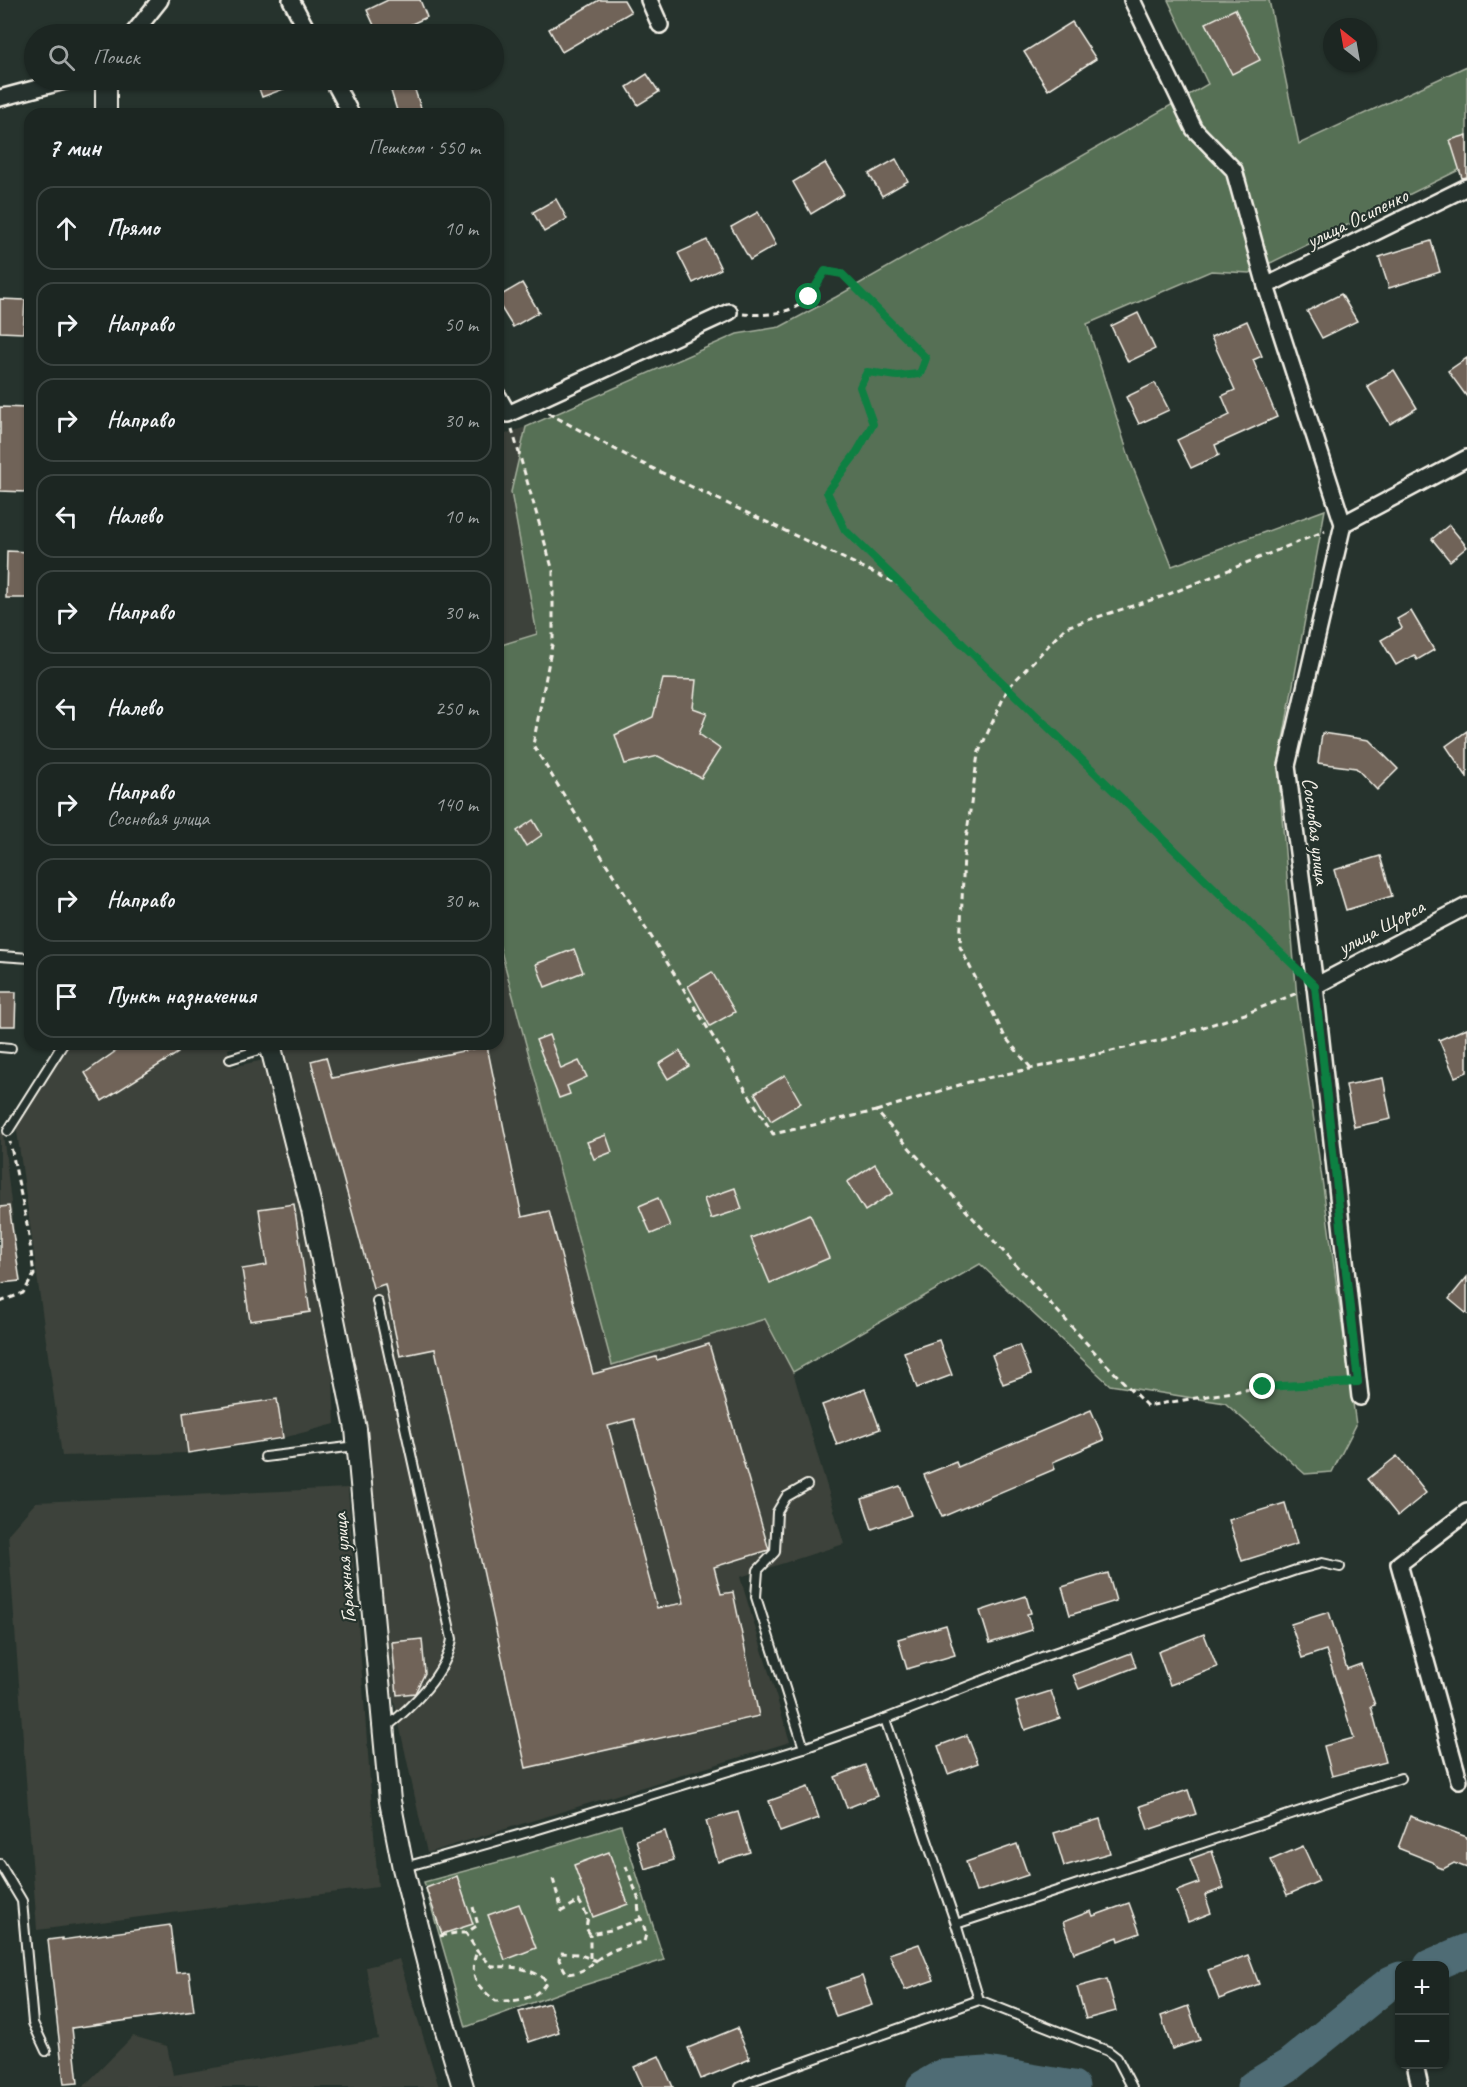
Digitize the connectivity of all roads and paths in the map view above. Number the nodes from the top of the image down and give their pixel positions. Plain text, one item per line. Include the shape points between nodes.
1 (160, 0) edge
2 (291, 0) edge
3 (649, 0) edge
4 (1132, 0) edge
5 (141, 24) edge
6 (304, 24) edge
7 (660, 25) dead end
8 (30, 90) edge
9 (106, 90) edge
10 (338, 90) edge
11 (0, 98) edge
12 (106, 108) edge
13 (348, 108) edge
14 (1467, 187) edge
15 (1266, 286) junction
16 (729, 312) joint
17 (530, 404) junction
18 (504, 407) edge
19 (508, 414) junction
20 (1467, 458) edge
21 (1343, 524) junction
22 (903, 586) junction
23 (1008, 688) junction
24 (1467, 906) edge
25 (0, 956) edge
26 (24, 958) edge
27 (1315, 986) junction
28 (0, 1047) edge
29 (11, 1048) dead end
30 (59, 1050) edge
31 (256, 1050) edge
32 (271, 1050) edge
33 (230, 1059) dead end
34 (1031, 1068) junction
35 (876, 1111) junction
36 (8, 1131) joint
37 (377, 1301) dead end
38 (0, 1302) edge
39 (1359, 1389) joint
40 (357, 1446) junction
41 (265, 1457) dead end
42 (807, 1485) dead end
43 (1467, 1512) edge
44 (1340, 1567) dead end
45 (885, 1719) junction
46 (383, 1729) junction
47 (804, 1748) junction
48 (1401, 1778) dead end
49 (1460, 1780) dead end
50 (0, 1864) edge
51 (626, 1866) dead end
52 (403, 1868) junction
53 (553, 1879) dead end
54 (473, 1907) dead end
55 (640, 1919) junction
56 (956, 1924) junction
57 (466, 1932) junction
58 (590, 1934) junction
59 (440, 1936) dead end
60 (477, 1951) junction
61 (590, 1958) junction
62 (597, 1961) junction
63 (979, 2000) junction
64 (46, 2050) dead end
65 (1416, 2069) edge
66 (463, 2087) edge
67 (740, 2087) edge
68 (1132, 2087) edge
69 (1420, 2087) edge

1 - 5 street
2 - 6 street
3 - 7 street
4 - 15 street via 1194,129 1234,170
8 - 11 street
9 - 12 street
10 - 13 street
14 - 15 street, улица Осипенко
15 - 21 street
16 - 17 street
16 - 22 path via 761,316 786,311 809,297 825,271 842,274 926,358 920,374 867,372 860,387 873,424 827,492 845,530
17 - 19 street
17 - 22 path via 646,465
18 - 19 street
19 - 35 path via 553,571 553,640 533,745 773,1134
20 - 21 street
21 - 23 path via 1167,595 1066,627
21 - 27 street, Сосновая улица via 1287,766
22 - 23 path
23 - 27 path
23 - 34 path via 978,754 964,854 960,947 1005,1037
24 - 27 street, улица Щорса
25 - 26 lane
27 - 34 path via 1245,1014 1162,1040
27 - 39 street, Сосновая улица
28 - 29 lane
30 - 36 lane
31 - 33 lane
32 - 40 street, Гаражная улица via 312,1210
34 - 35 path via 969,1082
35 - 39 path via 1147,1406 1263,1387
36 - 38 path via 34,1275 23,1293
37 - 46 lane via 452,1639 450,1652 421,1696
40 - 41 lane
40 - 46 street, Гаражная улица
42 - 47 lane via 786,1497 777,1512 775,1552 758,1570 756,1597
43 - 49 street via 1399,1564
44 - 45 lane via 1322,1563 1296,1570 1042,1657
45 - 47 lane
45 - 56 lane
46 - 52 street, Гаражная улица via 390,1801
47 - 52 lane
48 - 56 lane
50 - 64 lane via 22,1901 33,2024
51 - 55 path via 639,1900
52 - 66 street, Гаражная улица
53 - 58 path via 562,1911 579,1901 588,1917 586,1928
54 - 57 path via 478,1925
55 - 58 path
55 - 62 path via 646,1934 644,1942 620,1948
56 - 63 lane
57 - 59 path
57 - 60 path
58 - 61 path
60 - 60 path via 473,1973 476,1983 495,2001 533,1996 547,1981 526,1969 493,1967
61 - 62 path
61 - 62 path via 560,1953 559,1960 567,1974 589,1969
63 - 67 lane
63 - 68 lane via 1108,2051 1117,2058
65 - 69 street

